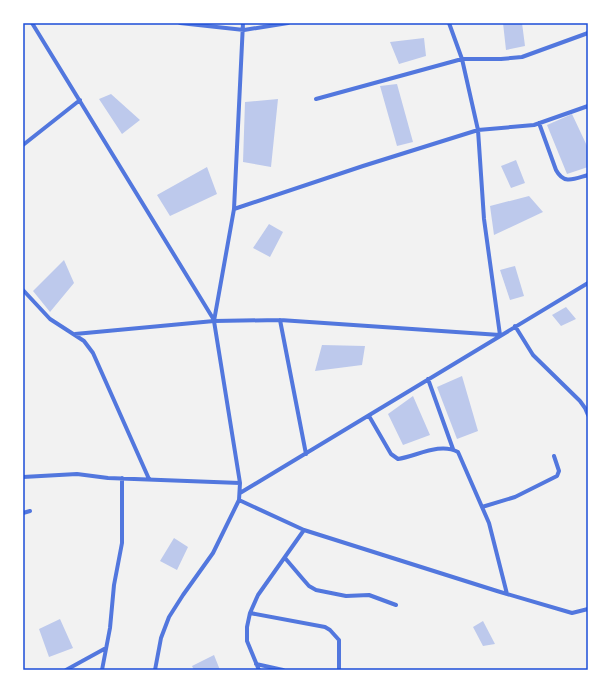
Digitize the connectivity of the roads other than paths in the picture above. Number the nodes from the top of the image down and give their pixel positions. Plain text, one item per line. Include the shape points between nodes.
1 (32, 23) edge
2 (180, 23) edge
3 (243, 23) edge
4 (288, 23) edge
5 (449, 23) edge
6 (244, 30) junction
7 (588, 34) edge
8 (462, 59) junction
9 (316, 99) dead end
10 (80, 100) junction
11 (588, 106) edge
12 (539, 123) junction
13 (478, 130) junction
14 (23, 145) edge
15 (588, 175) edge
16 (234, 209) junction
17 (588, 283) edge
18 (23, 290) edge
19 (280, 320) junction
20 (214, 321) junction
21 (515, 326) junction
22 (75, 334) junction
23 (500, 335) junction
24 (428, 379) junction
25 (586, 407) edge
26 (588, 415) edge
27 (369, 416) junction
28 (453, 449) junction
29 (306, 454) junction
30 (554, 456) dead end
31 (23, 477) edge
32 (122, 478) junction
33 (149, 479) junction
34 (240, 483) junction
35 (240, 494) junction
36 (239, 500) junction
37 (482, 507) junction
38 (30, 511) dead end
39 (23, 513) edge
40 (304, 530) junction
41 (285, 558) junction
42 (507, 594) junction
43 (396, 605) dead end
44 (588, 609) edge
45 (250, 613) junction
46 (106, 648) junction
47 (256, 664) junction
48 (66, 670) edge
49 (102, 670) edge
50 (155, 670) edge
51 (259, 670) edge
52 (284, 670) edge
53 (339, 670) edge

1 - 10 street
2 - 6 street
3 - 6 street
4 - 6 street
5 - 8 street
6 - 16 street
7 - 8 street via 522,57
8 - 9 street
8 - 13 street
10 - 14 street
10 - 20 street
11 - 12 street
12 - 13 street
12 - 15 street via 559,176 564,180 573,180
13 - 16 street
13 - 23 street via 484,219
16 - 20 street
17 - 21 street
18 - 22 street via 50,319
19 - 20 street
19 - 23 street
19 - 29 street
20 - 22 street
20 - 34 street
21 - 23 street
21 - 25 street via 533,355
22 - 33 street via 93,353
23 - 24 street
24 - 27 street
24 - 28 street
25 - 26 street
27 - 28 street via 391,454 398,459 444,448
27 - 29 street
28 - 37 street via 461,456
29 - 35 street
30 - 37 street via 558,476 514,497
31 - 32 street via 77,474
32 - 33 street
32 - 46 street via 122,543
33 - 34 street
34 - 35 street
35 - 36 street
36 - 40 street
36 - 50 street via 213,553 169,617 161,638
37 - 42 street via 495,543
38 - 39 street
40 - 41 street
40 - 42 street
41 - 43 street via 309,586 316,590 346,596 369,595
41 - 45 street via 258,595
42 - 44 street via 572,613
45 - 47 street via 247,641
45 - 53 street via 330,630 339,640
46 - 48 street
46 - 49 street
47 - 51 street
47 - 52 street

